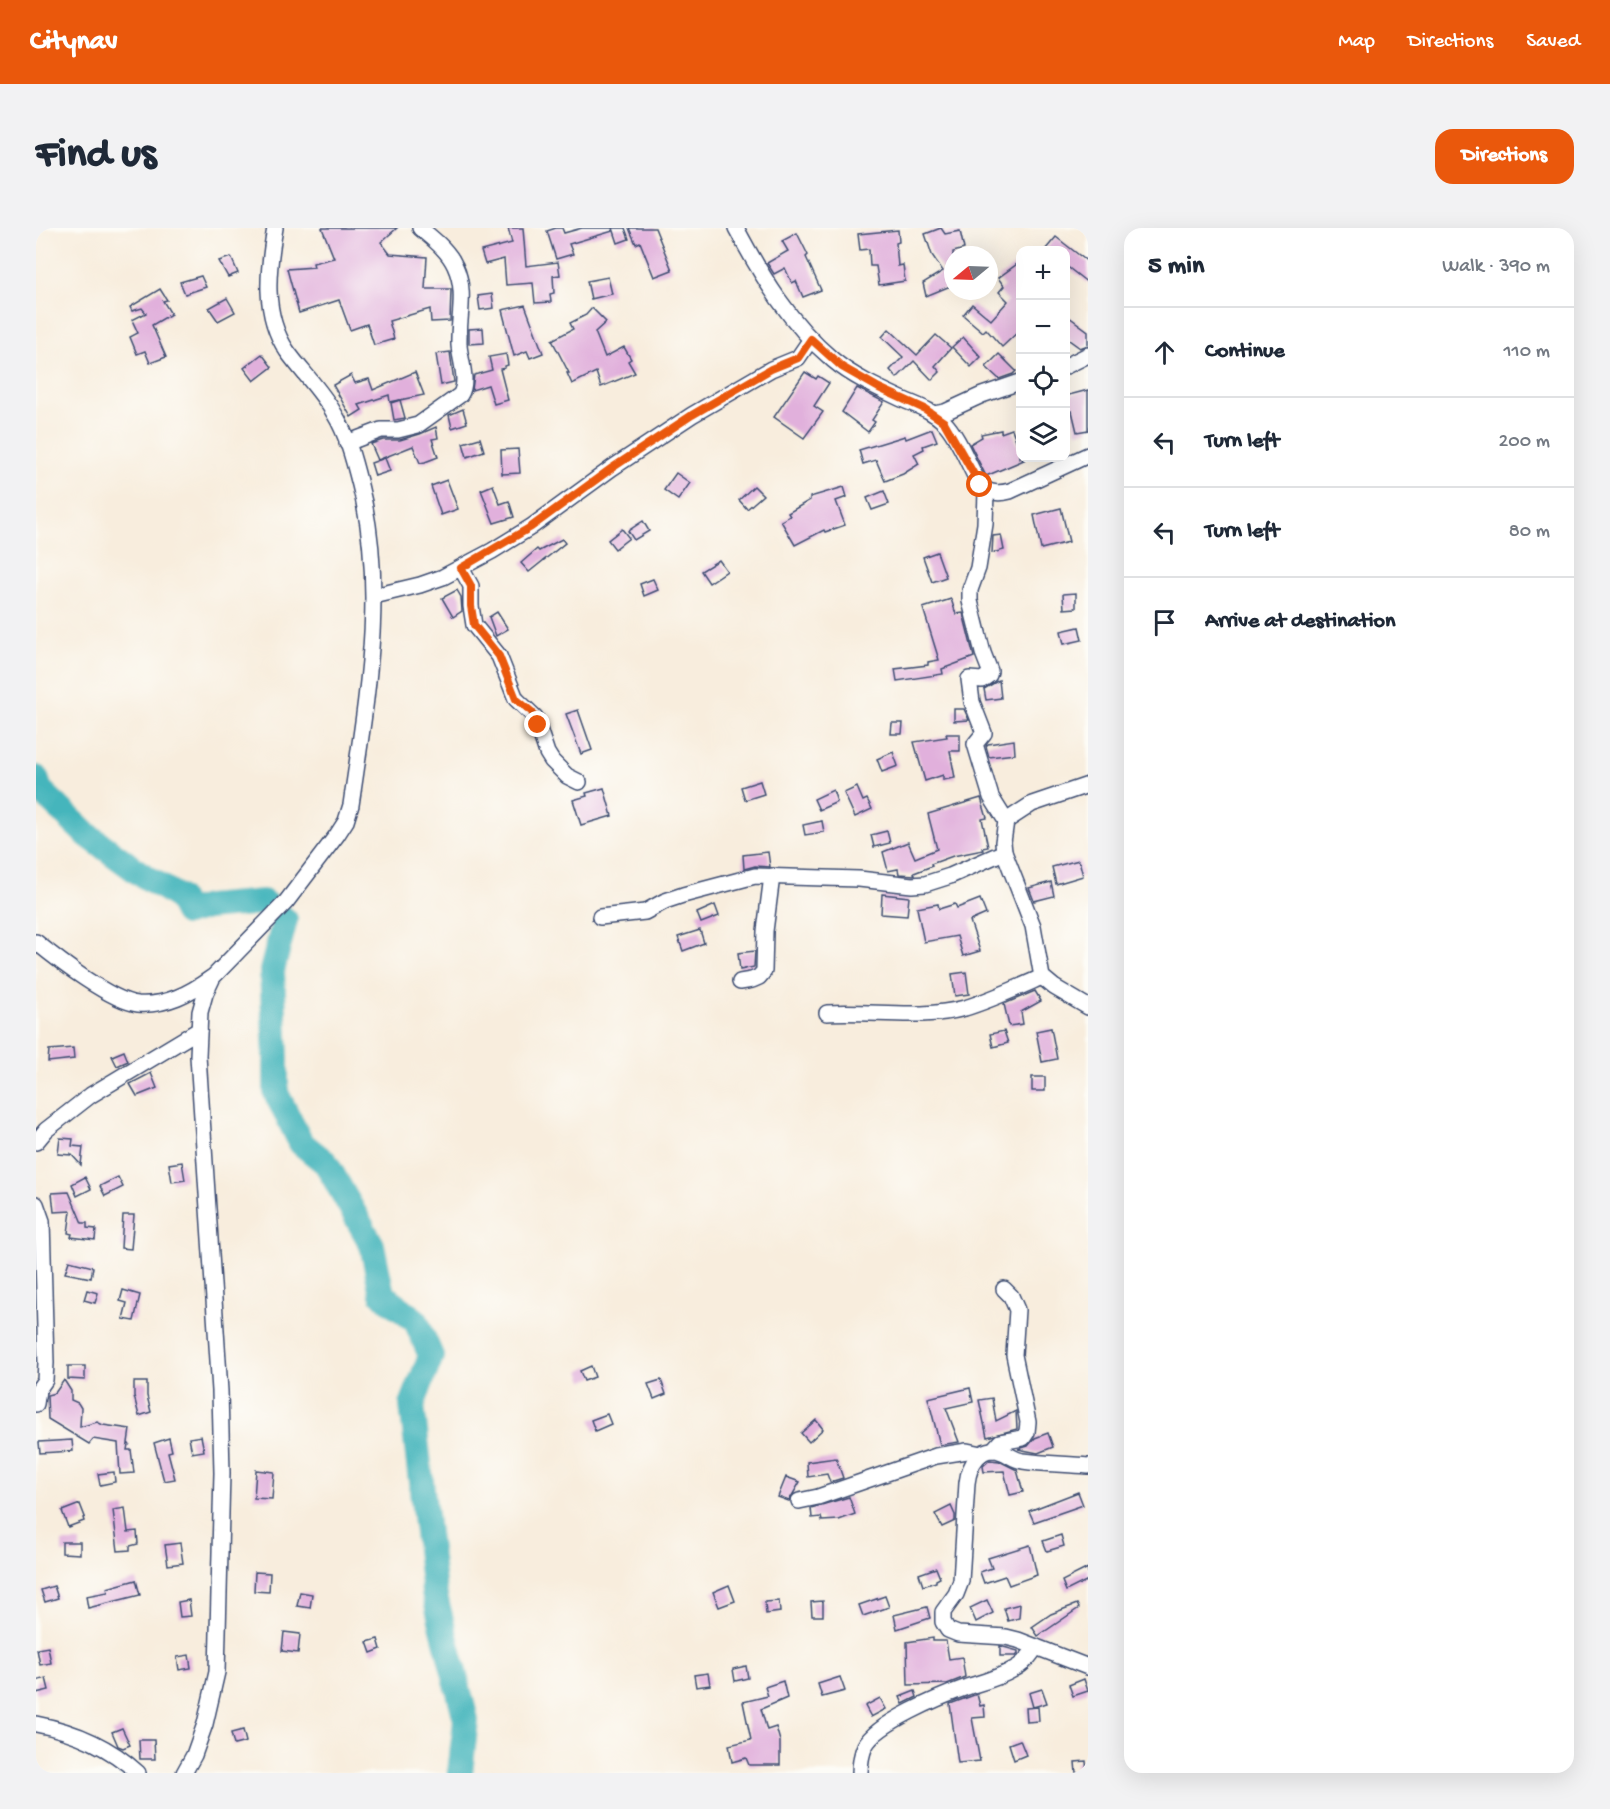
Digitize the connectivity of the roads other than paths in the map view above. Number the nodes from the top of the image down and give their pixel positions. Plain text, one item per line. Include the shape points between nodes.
1 (276, 228) edge
2 (420, 228) edge
3 (736, 228) edge
4 (811, 339) junction
5 (1088, 355) edge
6 (1070, 364) edge
7 (1016, 382) edge
8 (934, 414) junction
9 (347, 443) junction
10 (1088, 455) edge
11 (986, 490) junction
12 (461, 568) junction
13 (374, 596) junction
14 (579, 782) dead end
15 (1088, 785) edge
16 (1006, 821) junction
17 (1004, 852) junction
18 (772, 876) junction
19 (600, 917) dead end
20 (36, 942) edge
21 (213, 977) junction
22 (1042, 977) junction
23 (740, 982) dead end
24 (1088, 1006) edge
25 (827, 1013) dead end
26 (199, 1030) junction
27 (36, 1142) edge
28 (36, 1204) edge
29 (1004, 1290) dead end
30 (39, 1311) edge
31 (36, 1404) edge
32 (987, 1452) junction
33 (1088, 1466) edge
34 (799, 1501) dead end
35 (1036, 1647) junction
36 (1088, 1667) edge
37 (36, 1724) edge
38 (138, 1773) edge
39 (184, 1773) edge
40 (860, 1773) edge

1 - 9 street via 267,280 279,337 330,406
2 - 9 street via 450,256 459,275 463,391 418,425 381,430
3 - 4 street via 772,290
4 - 8 street via 842,367
4 - 12 street via 798,358 771,369 692,415 531,527
5 - 6 street
7 - 8 street
8 - 11 street via 951,432
9 - 13 street via 364,506
10 - 11 street via 1010,491
11 - 16 street via 985,524 970,601 990,671 982,680 969,679 972,702 984,733 975,744 991,798
12 - 13 street via 420,585
12 - 14 street via 471,586 474,625 499,656 516,699 535,717 552,761
13 - 21 street via 366,701 346,821 286,902
15 - 16 street via 1032,804
16 - 17 street
17 - 18 street via 925,884
17 - 22 street via 1033,926
18 - 19 street via 744,878 665,901 645,912
18 - 23 street via 764,971 759,977
20 - 21 street via 101,987 138,1004 181,997
21 - 26 street via 205,994
22 - 24 street
22 - 25 street via 948,1011
26 - 27 street via 90,1095
26 - 39 street via 222,1473 217,1672 205,1724
28 - 30 street via 42,1221
29 - 32 street via 1017,1310 1014,1355 1027,1432 1023,1438 1000,1442
30 - 31 street via 46,1363 45,1380 38,1390
32 - 33 street via 1005,1453 1016,1460
32 - 34 street via 936,1456
32 - 35 street via 974,1460 968,1475 962,1581 943,1612 943,1622 948,1630 958,1634 1006,1637
35 - 36 street
35 - 40 street via 1008,1673 949,1694 878,1730 865,1745
37 - 38 street via 82,1737

